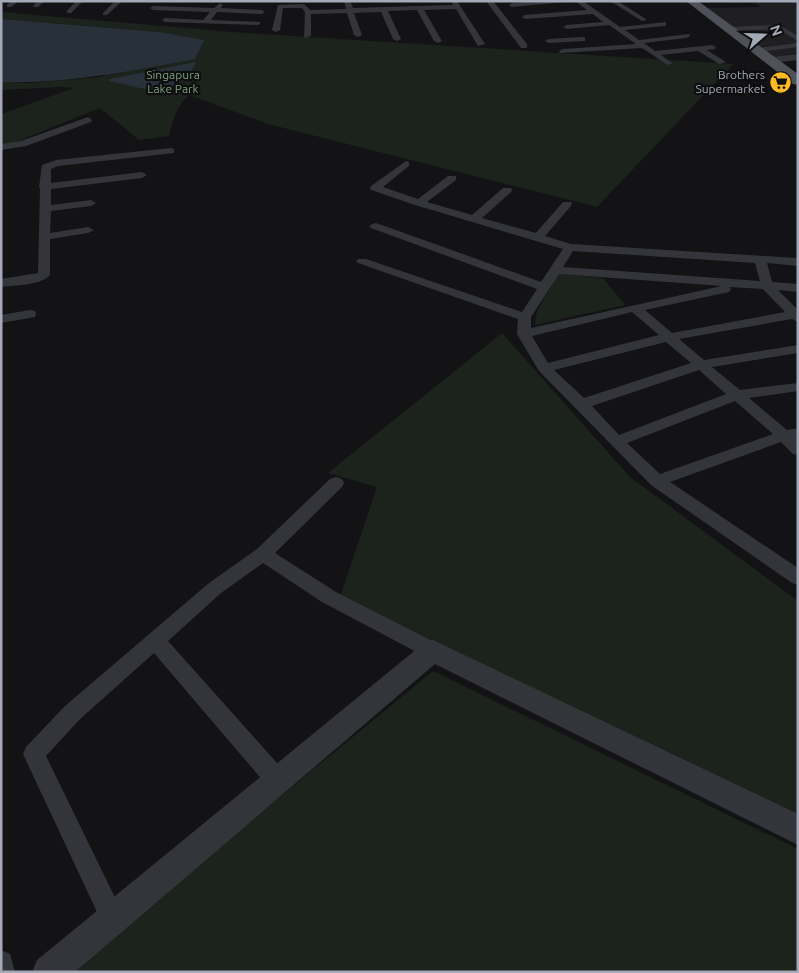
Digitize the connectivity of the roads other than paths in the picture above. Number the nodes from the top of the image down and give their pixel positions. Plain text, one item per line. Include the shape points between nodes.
1 (16, 1) edge
2 (80, 1) edge
3 (119, 1) edge
4 (159, 1) edge
5 (224, 1) edge
6 (274, 1) edge
7 (279, 1) edge
8 (347, 1) edge
9 (489, 1) edge
10 (572, 1) edge
11 (578, 1) edge
12 (612, 1) edge
13 (690, 1) edge
14 (420, 4) edge
15 (456, 4) edge
16 (512, 5) dead end
17 (9, 6) dead end
18 (216, 10) junction
19 (384, 10) junction
20 (351, 11) junction
21 (69, 12) dead end
22 (262, 12) dead end
23 (308, 12) junction
24 (595, 12) junction
25 (105, 14) dead end
26 (525, 17) dead end
27 (165, 20) dead end
28 (644, 20) dead end
29 (205, 22) junction
30 (258, 23) dead end
31 (610, 23) junction
32 (664, 24) dead end
33 (567, 27) dead end
34 (618, 28) junction
35 (729, 29) junction
36 (276, 30) dead end
37 (358, 35) dead end
38 (306, 36) dead end
39 (629, 36) junction
40 (686, 36) dead end
41 (611, 37) dead end
42 (593, 38) dead end
43 (397, 39) dead end
44 (798, 39) edge
45 (438, 41) dead end
46 (549, 41) dead end
47 (481, 44) dead end
48 (641, 44) junction
49 (798, 45) edge
50 (524, 46) dead end
51 (712, 47) dead end
52 (699, 48) junction
53 (759, 50) junction
54 (563, 51) dead end
55 (653, 52) junction
56 (798, 57) edge
57 (772, 60) junction
58 (722, 62) dead end
59 (668, 63) dead end
60 (798, 81) edge
61 (88, 120) dead end
62 (1, 147) edge
63 (171, 150) dead end
64 (406, 164) dead end
65 (142, 175) dead end
66 (452, 178) dead end
67 (44, 187) junction
68 (507, 190) dead end
69 (90, 203) dead end
70 (419, 203) junction
71 (567, 204) dead end
72 (44, 209) junction
73 (474, 219) junction
74 (375, 226) dead end
75 (88, 230) dead end
76 (44, 237) junction
77 (538, 238) junction
78 (570, 247) junction
79 (760, 260) junction
80 (362, 261) dead end
81 (798, 262) edge
82 (556, 270) junction
83 (1, 283) edge
84 (744, 285) junction
85 (767, 286) junction
86 (542, 287) junction
87 (798, 288) edge
88 (634, 308) junction
89 (30, 314) dead end
90 (797, 315) edge
91 (524, 317) junction
92 (1, 319) edge
93 (524, 334) junction
94 (669, 337) junction
95 (798, 348) edge
96 (700, 365) junction
97 (544, 368) junction
98 (798, 387) edge
99 (737, 395) junction
100 (582, 404) junction
101 (791, 434) edge
102 (616, 442) junction
103 (798, 450) edge
104 (657, 481) junction
105 (336, 483) dead end
106 (263, 554) junction
107 (798, 578) edge
108 (155, 640) junction
109 (433, 651) junction
110 (278, 781) junction
111 (798, 830) edge
112 (113, 918) junction
113 (1, 963) edge
114 (2, 972) edge
115 (49, 972) edge

1 - 17 street
2 - 21 street
3 - 25 street
4 - 18 street via 150,10
5 - 18 street
6 - 7 street
8 - 20 street
9 - 50 street
10 - 16 street
11 - 24 street
12 - 28 street
13 - 35 main road
14 - 15 street
14 - 19 street
14 - 45 street
15 - 47 street
18 - 22 street
18 - 29 street
19 - 20 street
19 - 43 street
20 - 23 street
20 - 37 street
23 - 36 street via 306,6 280,6
23 - 38 street
24 - 26 street
24 - 31 street
27 - 29 street
29 - 30 street
31 - 33 street
31 - 34 street
32 - 34 street
34 - 39 street
35 - 44 street via 779,27
35 - 53 main road
39 - 41 street
39 - 48 street
40 - 48 street
42 - 46 street
48 - 54 street
48 - 55 street
49 - 53 street
51 - 52 street
52 - 55 street
52 - 58 street
53 - 57 main road
55 - 59 street
56 - 57 street
57 - 60 main road
61 - 62 street via 20,145
63 - 67 street via 51,164 46,167
64 - 70 street via 375,188
65 - 67 street
66 - 70 street
67 - 72 street
68 - 73 street
69 - 72 street
70 - 73 street
71 - 77 street
72 - 76 street
73 - 77 street
74 - 86 street
75 - 76 street
76 - 83 street via 44,275
77 - 78 street
78 - 79 street
78 - 82 street
79 - 81 street
79 - 85 street
80 - 91 street
82 - 84 street
82 - 86 street
84 - 85 street
84 - 88 street
85 - 87 street
85 - 90 street
86 - 91 street
88 - 93 street
88 - 94 street
89 - 92 street
90 - 94 street
91 - 93 street
93 - 97 street
94 - 96 street
94 - 97 street
95 - 96 street
96 - 99 street
96 - 100 street
97 - 100 street
98 - 99 street
99 - 101 street
99 - 102 street
100 - 102 street
101 - 103 street
101 - 104 street
102 - 104 street
104 - 107 street
105 - 106 street
106 - 108 street via 215,588
106 - 109 street via 329,597
108 - 110 street
108 - 112 street via 72,713 34,754
109 - 110 street
109 - 111 street
110 - 112 street
112 - 115 street
113 - 114 street

